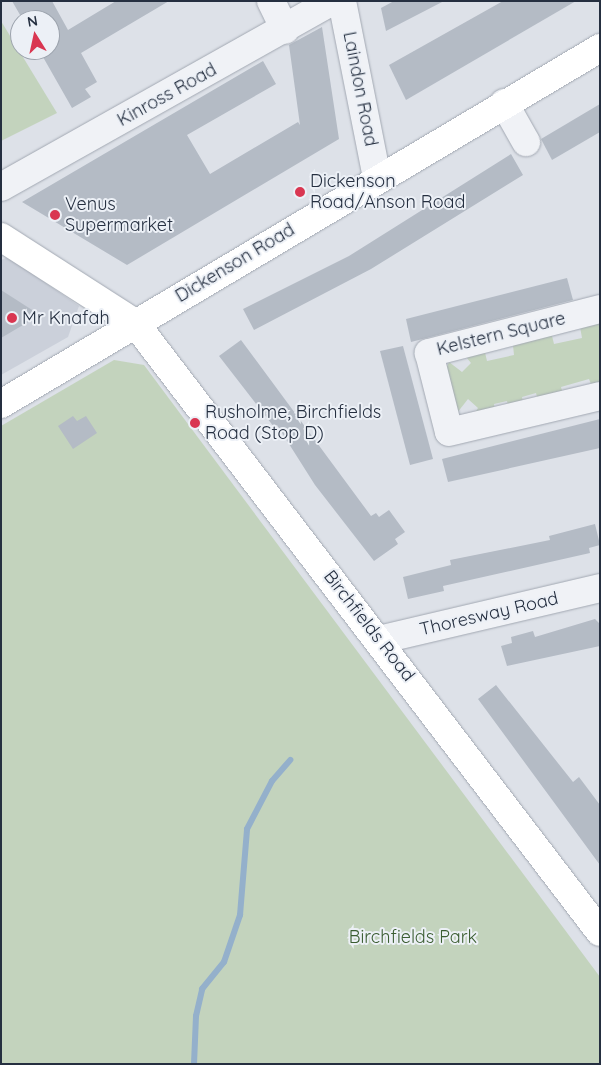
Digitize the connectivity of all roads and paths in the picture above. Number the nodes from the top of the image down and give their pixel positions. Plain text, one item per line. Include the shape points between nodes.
1 (271, 1) edge
2 (332, 1) edge
3 (342, 1) edge
4 (284, 30) junction
5 (600, 48) edge
6 (504, 103) junction
7 (526, 142) dead end
8 (377, 178) junction
9 (1, 187) edge
10 (1, 238) edge
11 (598, 304) edge
12 (135, 323) junction
13 (600, 396) edge
14 (1, 404) edge
15 (600, 588) edge
16 (379, 640) junction
17 (600, 932) edge

1 - 4 street
2 - 4 street, Kinross Road
3 - 8 street, Laindon Road
4 - 9 street, Kinross Road
5 - 6 highway, Dickenson Road
6 - 7 street
6 - 8 highway, Dickenson Road
8 - 12 highway, Dickenson Road
10 - 12 highway
11 - 13 street, Kelstern Square via 429,353 449,432
12 - 14 highway, Dickenson Road
12 - 16 highway, Birchfields Road
15 - 16 street, Thoresway Road
16 - 17 highway, Birchfields Road

